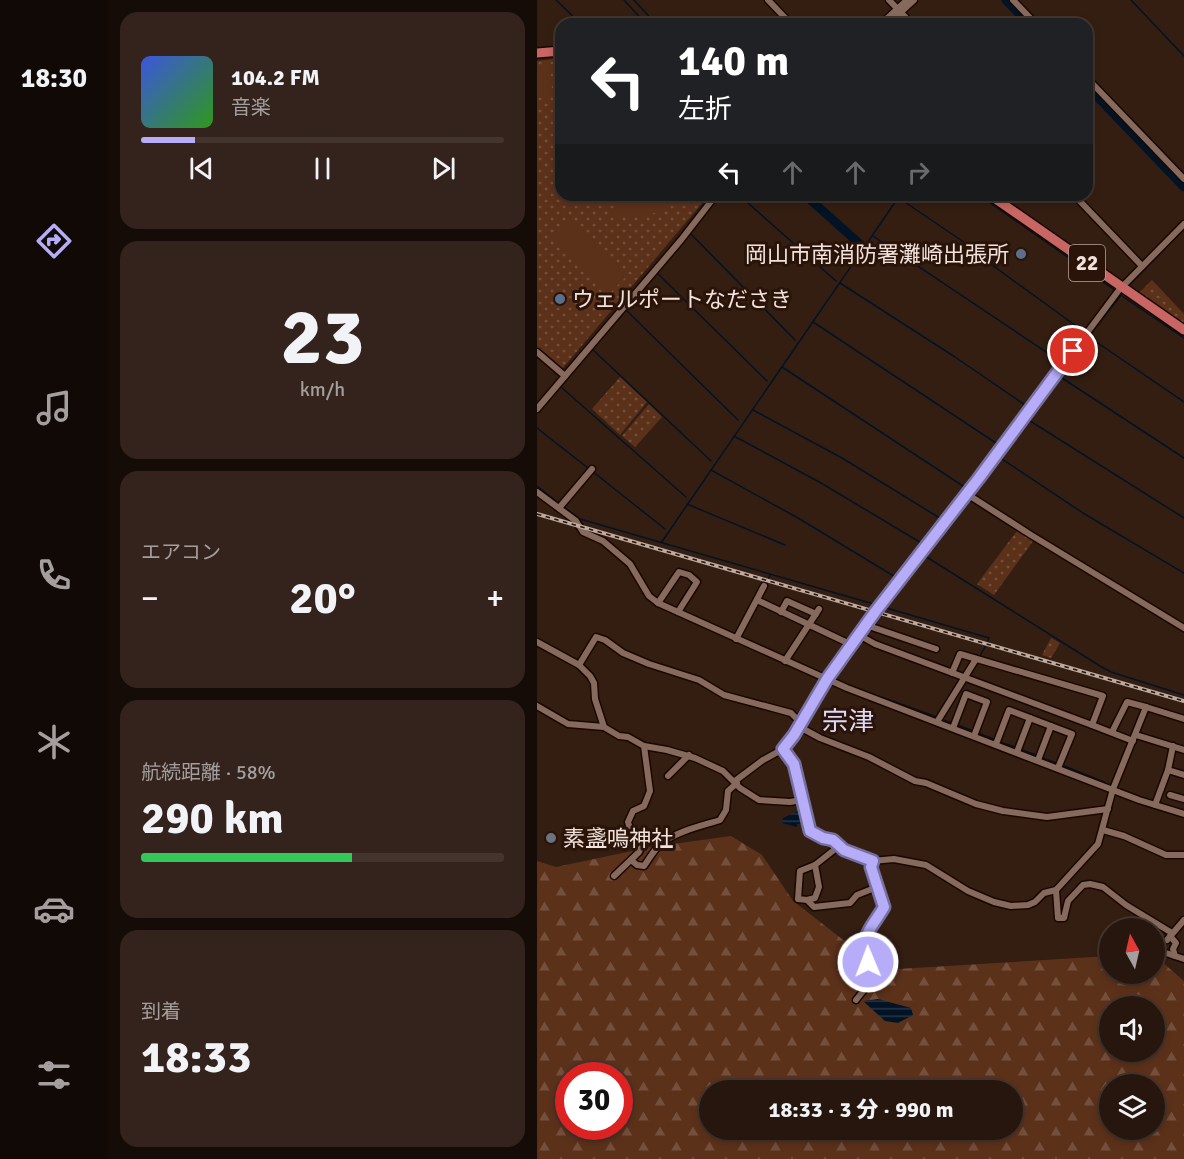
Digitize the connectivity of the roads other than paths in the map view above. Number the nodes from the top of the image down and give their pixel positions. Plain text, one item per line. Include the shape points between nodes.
1 (768, 0) edge
2 (889, 0) edge
3 (907, 0) edge
4 (914, 0) edge
5 (1013, 0) edge
6 (899, 10) junction
7 (785, 18) edge
8 (889, 18) edge
9 (893, 18) edge
10 (906, 18) edge
11 (1030, 18) edge
12 (555, 52) edge
13 (537, 53) edge
14 (1093, 84) edge
15 (1184, 179) edge
16 (710, 201) edge
17 (998, 201) edge
18 (1080, 201) edge
19 (1184, 224) edge
20 (1142, 266) junction
21 (1118, 291) junction
22 (1184, 330) edge
23 (537, 352) edge
24 (565, 376) junction
25 (537, 409) edge
26 (591, 470) dead end
27 (537, 492) edge
28 (969, 495) junction
29 (560, 506) junction
30 (764, 586) dead end
31 (757, 600) junction
32 (658, 603) junction
33 (678, 612) junction
34 (781, 612) junction
35 (809, 625) junction
36 (868, 626) junction
37 (1184, 628) edge
38 (860, 637) junction
39 (736, 639) junction
40 (537, 642) edge
41 (852, 645) junction
42 (936, 649) dead end
43 (978, 658) junction
44 (785, 661) junction
45 (579, 665) junction
46 (952, 673) junction
47 (966, 678) junction
48 (827, 679) junction
49 (1013, 698) junction
50 (537, 706) edge
51 (1146, 707) junction
52 (1009, 710) junction
53 (1030, 718) junction
54 (938, 719) junction
55 (1184, 719) edge
56 (1077, 722) junction
57 (799, 724) junction
58 (954, 725) junction
59 (1092, 725) junction
60 (1051, 726) junction
61 (604, 727) junction
62 (1112, 732) junction
63 (975, 733) junction
64 (1072, 734) junction
65 (1135, 738) junction
66 (997, 741) junction
67 (644, 746) junction
68 (1173, 746) junction
69 (783, 749) junction
70 (1018, 750) junction
71 (1184, 750) edge
72 (689, 755) junction
73 (1039, 758) junction
74 (1059, 766) junction
75 (1168, 770) junction
76 (1184, 775) edge
77 (668, 776) dead end
78 (736, 782) junction
79 (1113, 789) junction
80 (1170, 795) dead end
81 (1184, 799) edge
82 (802, 800) junction
83 (1155, 805) junction
84 (1108, 809) junction
85 (1184, 814) edge
86 (1103, 830) junction
87 (839, 846) junction
88 (1184, 855) edge
89 (631, 860) junction
90 (873, 861) junction
91 (815, 865) junction
92 (614, 876) dead end
93 (877, 887) junction
94 (1056, 890) junction
95 (807, 900) junction
96 (1184, 920) edge
97 (1169, 936) junction
98 (1165, 953) edge
99 (1175, 956) junction
100 (1184, 958) edge
101 (856, 1000) dead end

1 - 7 street
2 - 6 street
3 - 6 street
4 - 6 street
5 - 11 street
6 - 8 street
6 - 9 street
6 - 10 street
12 - 13 main road
14 - 15 street
16 - 24 street
17 - 21 main road, 22
18 - 20 street
19 - 20 street
20 - 21 street
21 - 22 main road, 22
21 - 28 street
23 - 24 street
24 - 25 street
26 - 29 street
27 - 29 street
28 - 36 street
28 - 37 street
29 - 32 street via 582,532 603,542 630,564 649,596
30 - 31 street
31 - 34 street
31 - 39 street
32 - 33 street
32 - 33 street via 679,572 689,575 697,582
33 - 39 street
34 - 35 street
34 - 35 street via 787,601 818,612
35 - 41 street
35 - 44 street
36 - 38 street
36 - 42 street
38 - 41 street
38 - 46 street
39 - 44 street
40 - 45 street
41 - 48 street
43 - 46 street via 960,654
43 - 47 street
43 - 59 street via 1103,696
44 - 48 street
45 - 57 street via 596,637 623,653 699,680 725,695 791,713
45 - 61 street via 594,683
46 - 47 street
47 - 49 street
47 - 54 street
48 - 54 street
48 - 57 street
49 - 52 street
49 - 56 street
50 - 61 street via 568,724
51 - 55 street
51 - 62 street via 1127,702
51 - 65 street
52 - 53 street
52 - 66 street
53 - 60 street
53 - 70 street
54 - 58 street
56 - 59 street
56 - 64 street
57 - 69 street
57 - 84 street via 820,738 915,781 976,804 1047,817
58 - 63 street
58 - 63 street via 966,694 987,702
59 - 62 street
60 - 64 street
60 - 73 street
61 - 67 street
62 - 65 street
63 - 66 street
64 - 74 street
65 - 68 street
65 - 79 street
66 - 70 street
67 - 72 street
67 - 89 street via 650,791 644,806 633,811 628,822 630,829 643,838 639,852
68 - 71 street
68 - 75 street
69 - 78 street
69 - 82 street via 794,764
70 - 73 street
72 - 77 street
72 - 78 street via 723,771
73 - 74 street
74 - 79 street
75 - 76 street
75 - 83 street
78 - 82 street via 759,800
78 - 89 street via 728,791 726,810 720,820 671,838 657,848 644,866
79 - 83 street
79 - 84 street
80 - 81 street
82 - 87 street via 810,831
83 - 85 street
84 - 86 street
86 - 88 street via 1167,855
86 - 94 street via 1098,844
87 - 90 street
87 - 91 street
89 - 92 street
90 - 93 street
90 - 94 street via 894,859 926,865 980,898 1011,906 1028,905 1044,893
91 - 95 street via 819,887 815,898
91 - 95 street via 799,871 798,899
93 - 95 street via 857,895 850,903 814,907
93 - 101 street via 884,907 864,946 868,985
94 - 97 street via 1058,918 1064,918 1068,901 1083,885 1097,884
96 - 97 street
97 - 99 street via 1176,943
98 - 99 street
99 - 100 street

